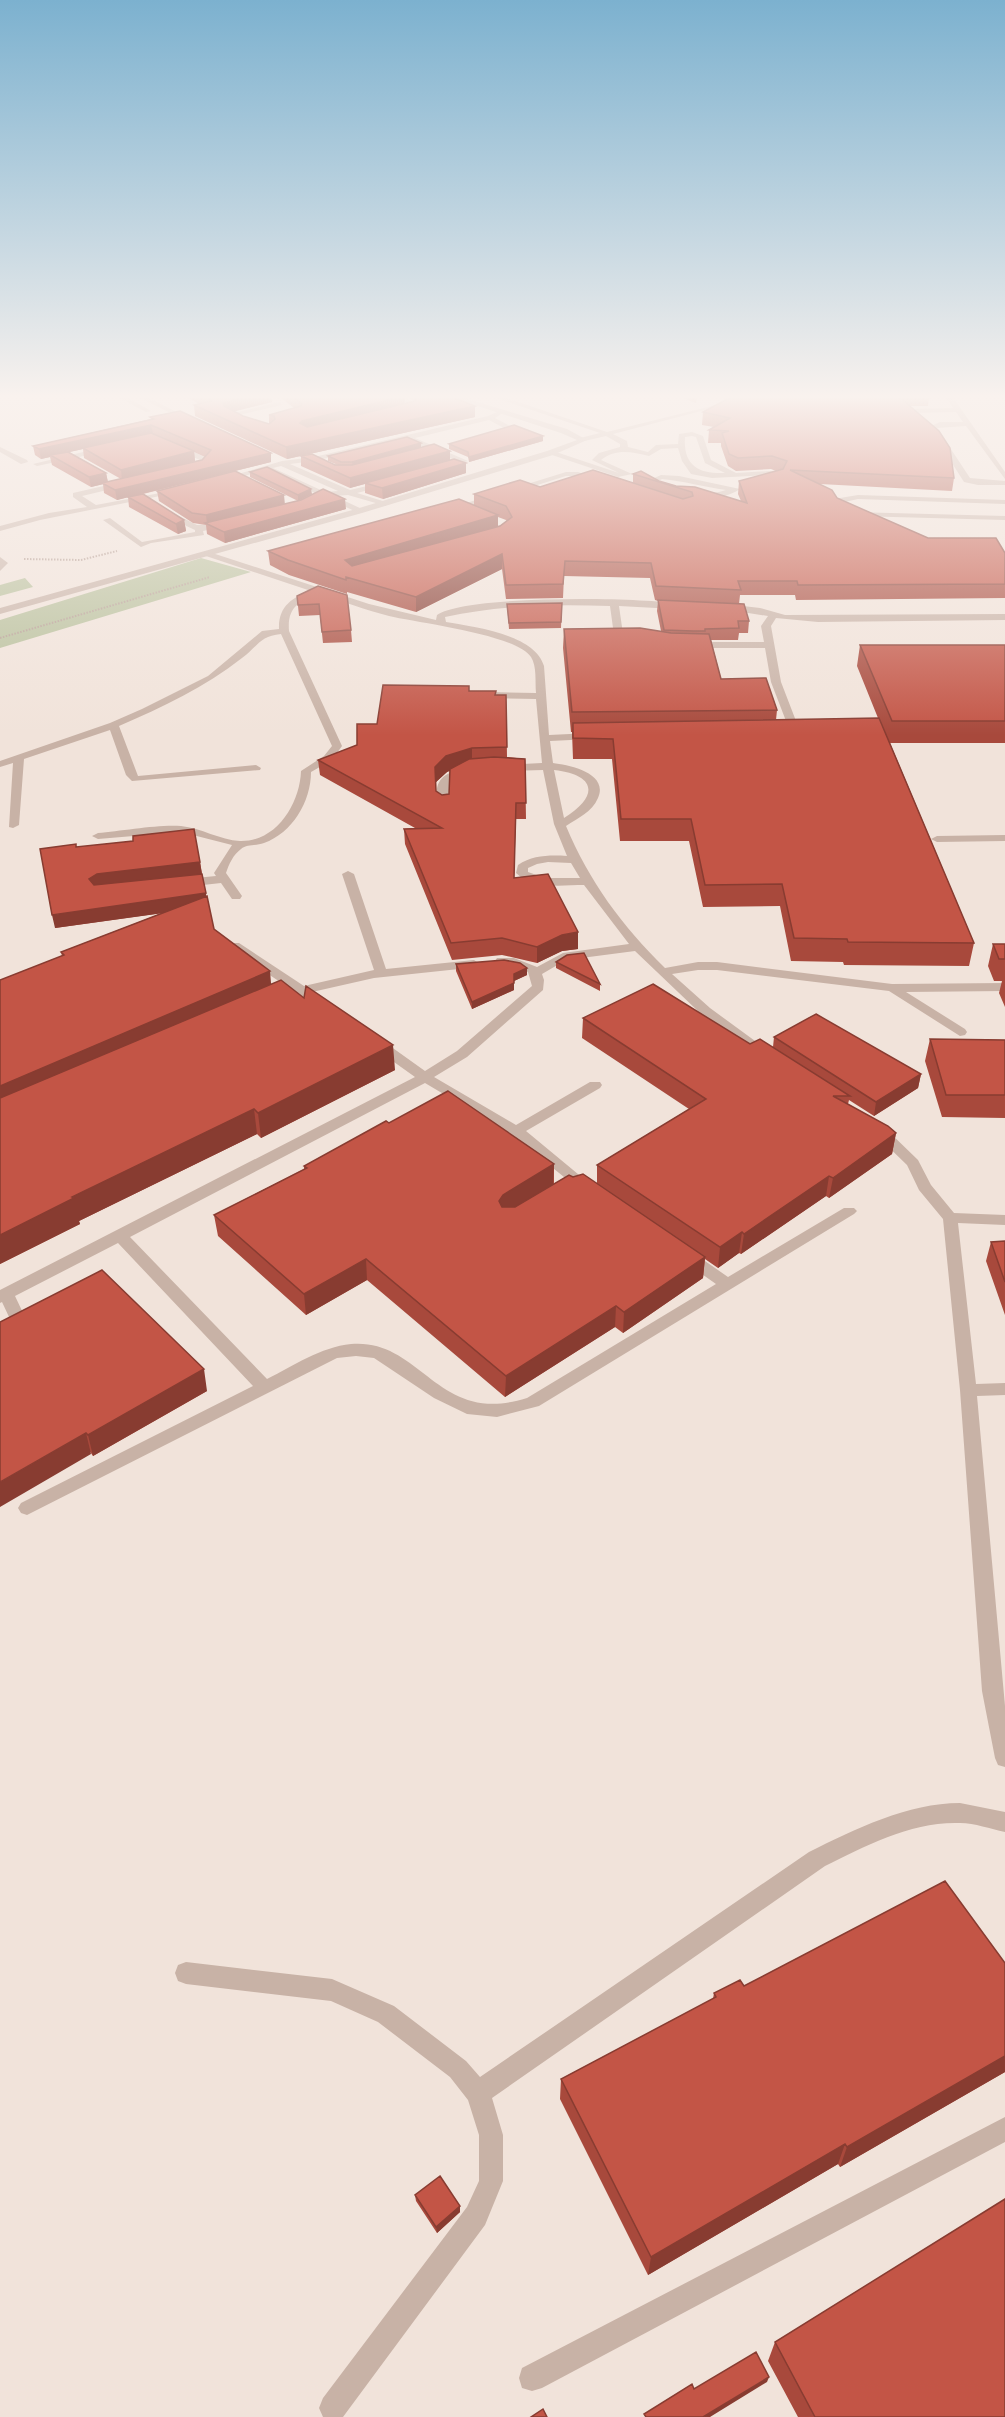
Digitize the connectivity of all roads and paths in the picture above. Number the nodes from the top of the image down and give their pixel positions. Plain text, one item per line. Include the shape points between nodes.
1 (63, 509) edge
2 (85, 509) edge
3 (354, 509) edge
4 (367, 509) edge
5 (453, 509) edge
6 (464, 509) edge
7 (843, 509) edge
8 (163, 511) edge
9 (359, 511) junction
10 (472, 512) edge
11 (438, 513) edge
12 (853, 514) junction
13 (41, 518) junction
14 (1005, 518) edge
15 (106, 520) dead end
16 (241, 521) edge
17 (872, 523) edge
18 (195, 528) junction
19 (0, 529) edge
20 (141, 545) junction
21 (206, 553) junction
22 (0, 563) edge
23 (257, 563) junction
24 (318, 591) junction
25 (614, 605) junction
26 (690, 606) edge
27 (712, 607) edge
28 (0, 610) edge
29 (773, 616) junction
30 (1005, 618) edge
31 (441, 623) junction
32 (284, 630) junction
33 (0, 638) edge
34 (633, 642) edge
35 (678, 645) edge
36 (771, 645) junction
37 (475, 695) edge
38 (541, 696) junction
39 (114, 724) junction
40 (796, 734) edge
41 (601, 736) edge
42 (544, 740) junction
43 (19, 758) junction
44 (0, 764) edge
45 (256, 768) dead end
46 (547, 768) junction
47 (444, 806) edge
48 (13, 825) dead end
49 (561, 825) junction
50 (98, 836) dead end
51 (937, 838) dead end
52 (1005, 838) edge
53 (240, 844) junction
54 (576, 860) junction
55 (348, 874) dead end
56 (224, 879) junction
57 (588, 882) junction
58 (168, 885) edge
59 (236, 896) dead end
60 (235, 946) edge
61 (638, 947) junction
62 (536, 972) junction
63 (664, 972) junction
64 (381, 973) junction
65 (1005, 987) edge
66 (892, 988) junction
67 (300, 990) junction
68 (320, 1003) edge
69 (268, 1004) edge
70 (960, 1032) dead end
71 (368, 1037) edge
72 (774, 1060) edge
73 (426, 1078) junction
74 (596, 1085) dead end
75 (872, 1124) edge
76 (516, 1131) junction
77 (595, 1194) edge
78 (849, 1211) dead end
79 (950, 1218) junction
80 (1005, 1220) edge
81 (121, 1236) junction
82 (672, 1246) edge
83 (729, 1285) junction
84 (3, 1296) edge
85 (16, 1315) edge
86 (264, 1387) junction
87 (1005, 1389) edge
88 (968, 1390) junction
89 (27, 1508) dead end
90 (998, 1690) edge
91 (1005, 1758) edge
92 (1005, 1822) edge
93 (186, 1973) dead end
94 (478, 2093) junction
95 (1005, 2129) edge
96 (532, 2378) dead end
97 (333, 2408) dead end

1 - 13 street
2 - 13 street
3 - 9 street
4 - 9 street
5 - 11 street
6 - 10 street
7 - 12 street
8 - 18 street
9 - 21 street
12 - 14 street
12 - 17 street
13 - 19 street
15 - 20 street
16 - 18 street via 207,530
18 - 20 street via 201,533
20 - 22 path via 81,561 31,558
21 - 23 street
21 - 28 street
23 - 24 street
23 - 33 path
24 - 31 street
24 - 32 street via 288,606 283,615
25 - 26 street
25 - 31 street via 496,605 441,615
25 - 34 street via 619,635
27 - 29 street via 760,611
29 - 30 street
29 - 36 street via 766,626
31 - 38 street via 533,652 539,666
32 - 39 street via 256,639 211,678
32 - 53 street via 337,746 328,758 306,771 305,793 283,825 261,840
35 - 36 street
36 - 40 street via 776,682
37 - 38 street
38 - 42 street
39 - 43 street
39 - 45 street via 131,775 136,779
41 - 42 street
42 - 46 street
43 - 44 street
43 - 48 street
46 - 47 street via 460,771 442,782
46 - 49 street
46 - 49 street via 559,765 574,769 593,783 592,801
49 - 54 street
50 - 53 street via 181,829
51 - 52 street
53 - 56 street via 223,865 220,873
54 - 57 street
54 - 57 street via 538,859 522,867 522,873 539,881
55 - 64 street
56 - 58 street
56 - 59 street
57 - 61 street
60 - 67 street
61 - 62 street via 563,957
61 - 63 street
62 - 64 street via 506,961
62 - 73 street via 538,987 532,993 462,1054
63 - 66 street via 717,966
63 - 72 street via 706,1011
64 - 67 street
65 - 66 street
66 - 70 street
67 - 68 street
67 - 69 street
71 - 73 street
73 - 76 street
73 - 81 street
74 - 76 street
75 - 79 street via 913,1163 924,1186
76 - 77 street via 571,1184
78 - 83 street
79 - 80 street
79 - 88 street
81 - 84 street
81 - 86 street
82 - 83 street
83 - 86 street via 518,1408 486,1411 455,1404 392,1360 364,1350 333,1353
84 - 85 street
86 - 89 street
87 - 88 street
88 - 90 street
90 - 91 street
92 - 94 street via 956,1813 907,1822 861,1837 817,1859
93 - 94 street via 332,1990 386,2014 458,2068
94 - 97 street via 491,2135 491,2181 476,2216
95 - 96 street

